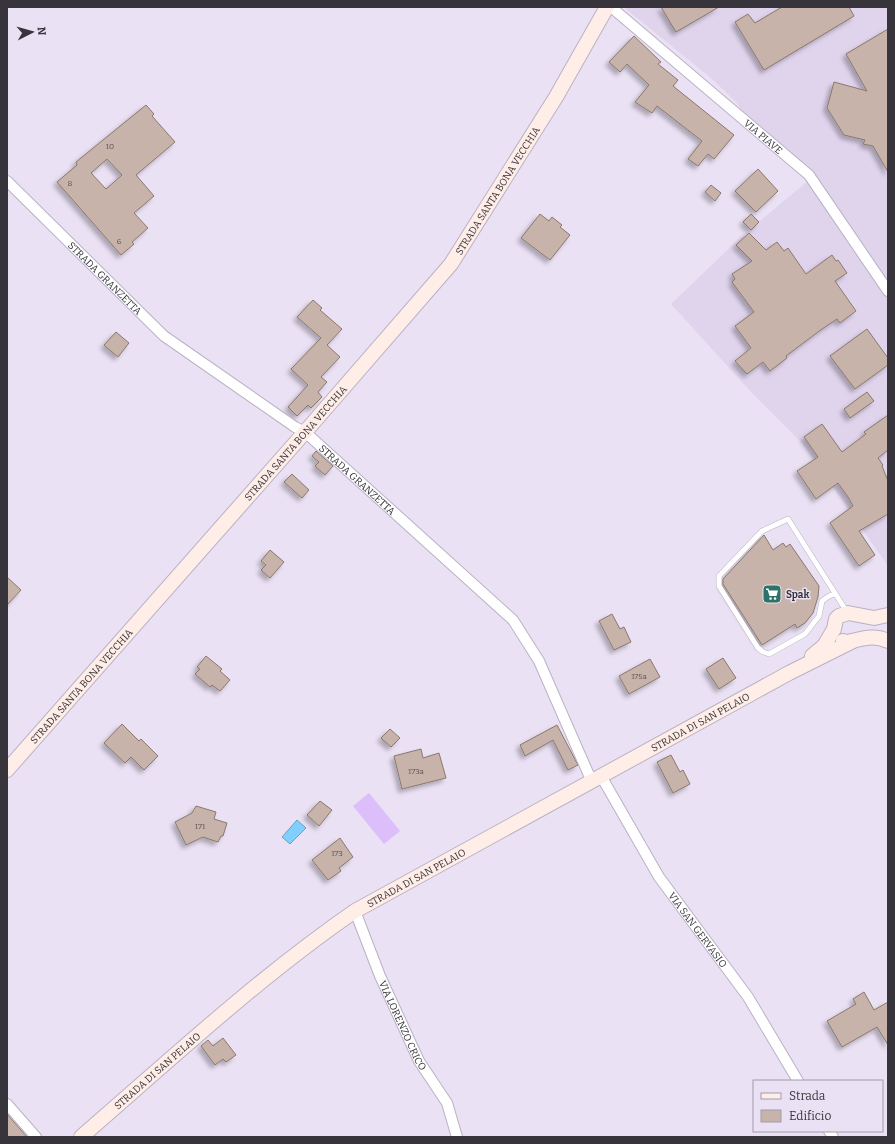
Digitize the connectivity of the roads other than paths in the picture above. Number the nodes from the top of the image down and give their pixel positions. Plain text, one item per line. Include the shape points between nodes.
1 (607, 7) edge
2 (611, 7) edge
3 (7, 181) edge
4 (888, 292) edge
5 (305, 432) junction
6 (835, 594) junction
7 (848, 613) junction
8 (888, 615) edge
9 (833, 639) junction
10 (853, 640) junction
11 (888, 641) edge
12 (7, 770) edge
13 (596, 779) junction
14 (355, 911) junction
15 (797, 1080) edge
16 (7, 1104) edge
17 (36, 1137) edge
18 (81, 1137) edge
19 (457, 1137) edge

1 - 5 main road, STRADA SANTA BONA VECCHIA via 556,97 451,264
2 - 4 street, VIA PIAVE via 809,175
3 - 5 street, STRADA GRANZETTA via 164,336
5 - 12 main road, STRADA SANTA BONA VECCHIA
5 - 13 street, STRADA GRANZETTA via 513,620 539,661
6 - 6 lane via 822,601 819,616 804,634 769,654 758,648 719,586 719,576 762,531 788,519
6 - 7 lane
7 - 8 main road via 874,618
7 - 9 main road via 836,620
9 - 10 main road
9 - 10 main road via 835,634 847,642
9 - 13 main road, STRADA DI SAN PELAIO via 790,673
10 - 11 main road via 870,637
13 - 14 main road, STRADA DI SAN PELAIO
13 - 15 street, VIA SAN GERVASIO via 659,877 748,997
14 - 18 main road, STRADA DI SAN PELAIO via 263,981
14 - 19 street, VIA LORENZO CRICO via 380,976 419,1061 447,1103
16 - 17 street

